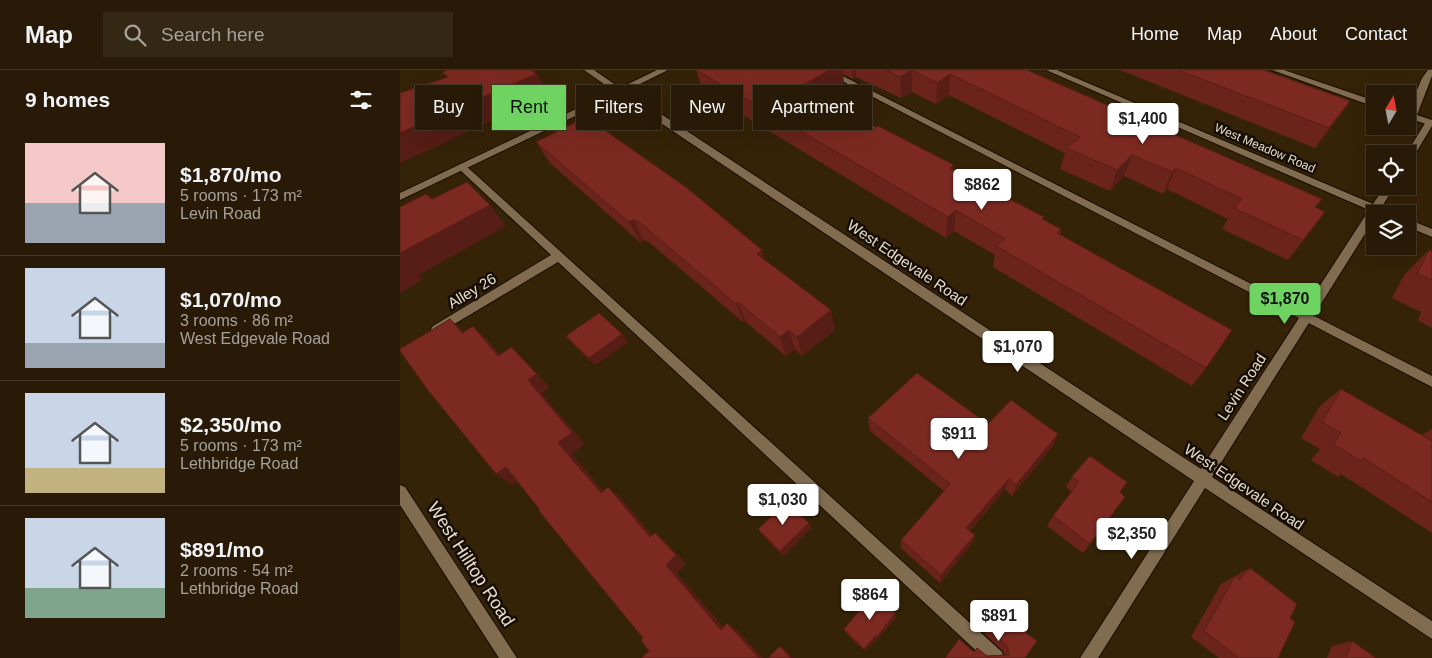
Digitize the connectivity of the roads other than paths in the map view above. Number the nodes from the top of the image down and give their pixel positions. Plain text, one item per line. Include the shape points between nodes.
1 (588, 70) edge
2 (664, 70) edge
3 (825, 70) edge
4 (1050, 70) edge
5 (1276, 70) edge
6 (1432, 71) edge
7 (611, 85) edge
8 (633, 85) edge
9 (1366, 101) edge
10 (1416, 101) edge
11 (576, 112) edge
12 (1416, 117) edge
13 (661, 118) edge
14 (1431, 123) edge
15 (1416, 146) edge
16 (462, 167) junction
17 (400, 197) edge
18 (1367, 205) edge
19 (1416, 226) edge
20 (1366, 232) edge
21 (1432, 233) edge
22 (559, 256) junction
23 (1306, 317) junction
24 (425, 336) edge
25 (1432, 382) edge
26 (1202, 479) junction
27 (400, 492) edge
28 (1432, 632) edge
29 (509, 658) edge
30 (996, 658) edge
31 (1088, 658) edge

1 - 7 street, West Edgevale Road
2 - 8 street
3 - 23 street
4 - 18 street, West Meadow Road
5 - 9 street
6 - 10 street
11 - 16 street
12 - 14 street
13 - 26 street, West Edgevale Road
14 - 15 street
16 - 17 street
16 - 22 street
19 - 21 street
20 - 23 street, Levin Road
22 - 24 street, Alley 26
22 - 30 street
23 - 25 street
23 - 26 street, Levin Road
26 - 28 street, West Edgevale Road
26 - 31 street, Levin Road
27 - 29 street, West Hilltop Road

